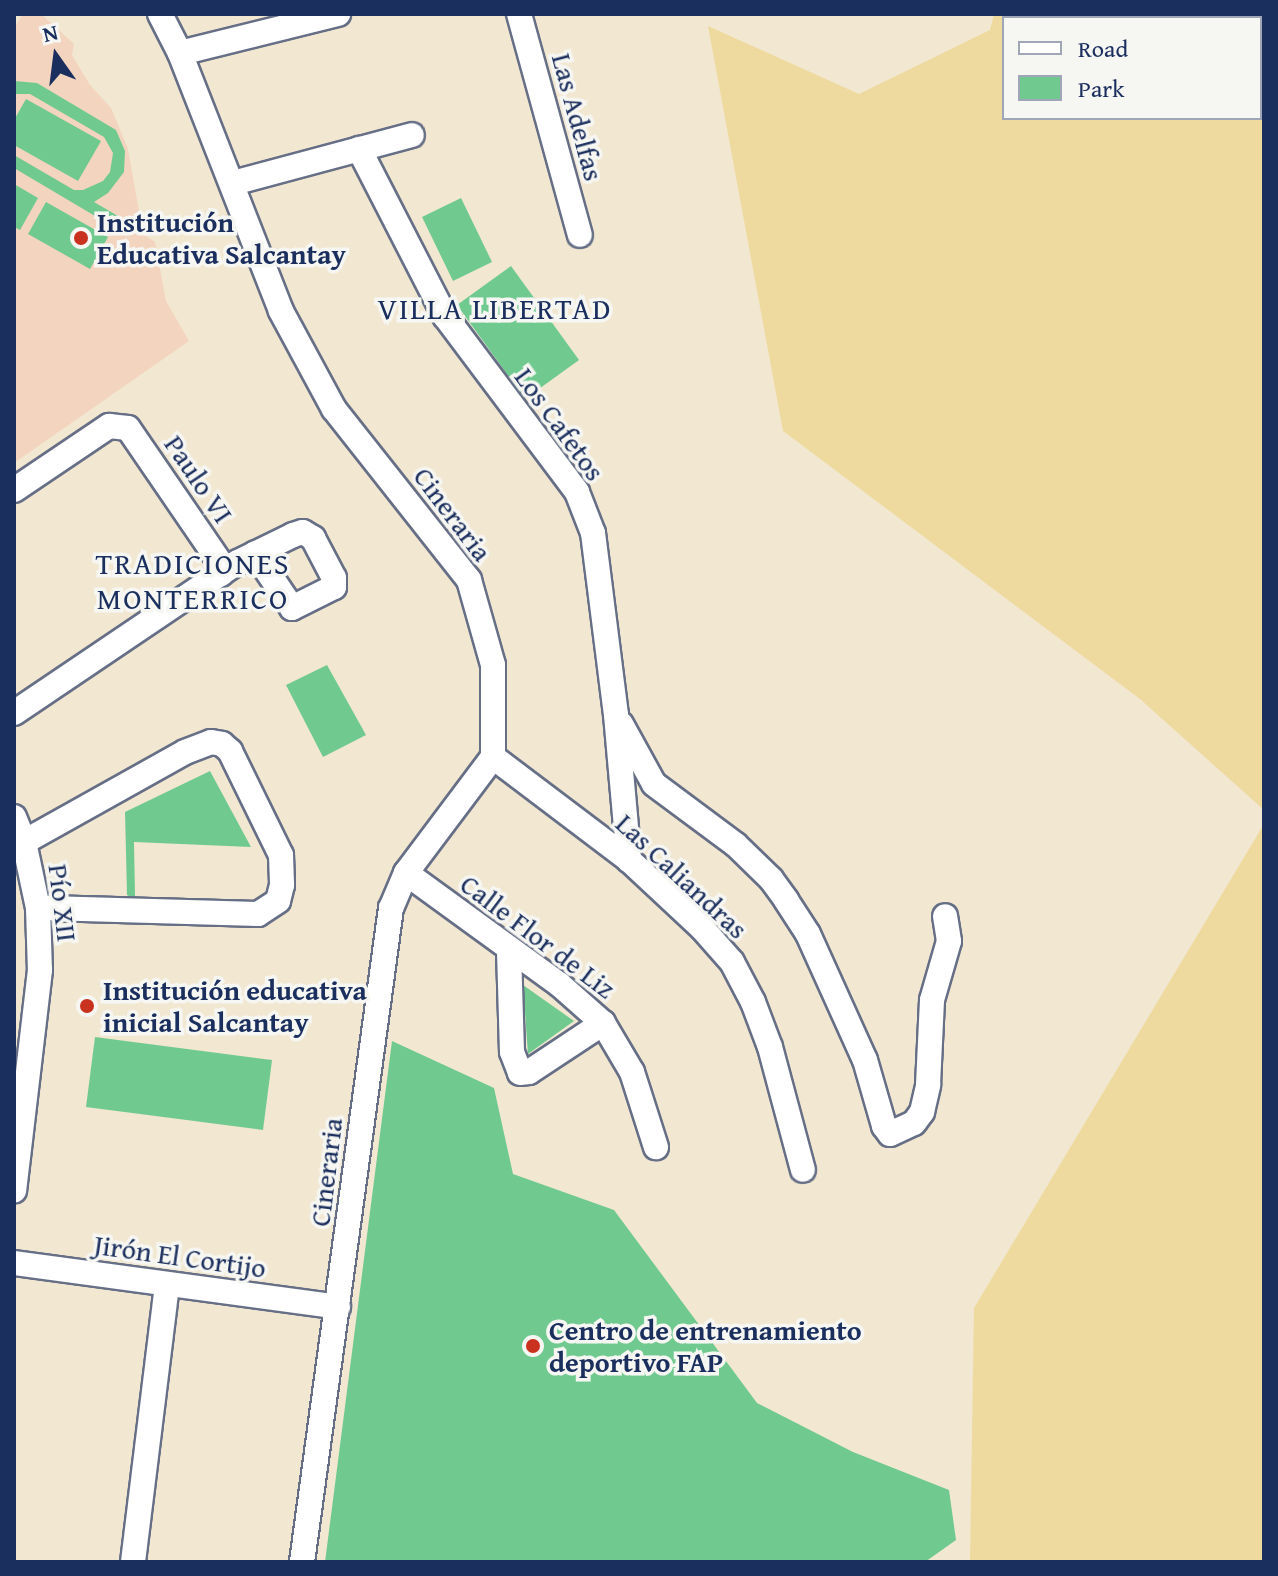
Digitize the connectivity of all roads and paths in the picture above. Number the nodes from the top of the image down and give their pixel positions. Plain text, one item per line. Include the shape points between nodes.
1 (160, 14) edge
2 (338, 14) edge
3 (519, 14) edge
4 (180, 53) junction
5 (412, 135) dead end
6 (359, 149) junction
7 (233, 183) junction
8 (580, 235) dead end
9 (14, 490) edge
10 (255, 553) dead end
11 (221, 574) junction
12 (14, 713) edge
13 (616, 715) junction
14 (493, 757) junction
15 (14, 817) edge
16 (24, 842) junction
17 (629, 860) junction
18 (406, 873) junction
19 (38, 908) junction
20 (945, 916) dead end
21 (509, 951) junction
22 (603, 1023) junction
23 (656, 1147) dead end
24 (803, 1170) dead end
25 (14, 1190) edge
26 (14, 1263) edge
27 (167, 1285) junction
28 (338, 1307) junction
29 (133, 1562) edge
30 (302, 1562) edge

1 - 4 street, Cineraria
2 - 4 street
3 - 8 street, Las Adelfas
4 - 7 street, Cineraria
5 - 6 street
6 - 7 street
6 - 13 street, Los Cafetos via 445,316 577,492 593,533
7 - 14 street, Cineraria via 281,311 334,409 469,580 493,665
9 - 11 street, Paulo VI via 109,426 128,428 221,564
10 - 11 street
11 - 12 street
13 - 17 street, Los Cafetos
13 - 20 street via 654,784 750,857 793,911 859,1046 890,1134 914,1123 922,1112 932,1000 949,941
14 - 17 street, Las Caliandras
14 - 18 street, Cineraria
15 - 16 street, Pío XII
16 - 19 street, Pío XII
16 - 19 street via 211,742 230,751 281,855 278,901 258,914
17 - 24 street, Las Caliandras via 732,962 770,1047
18 - 21 street, Calle Flor de Liz
18 - 28 street, Cineraria via 391,908
19 - 25 street, Pío XII via 40,970
21 - 22 street, Calle Flor de Liz via 560,985
21 - 22 street via 512,1052 520,1073
22 - 23 street, Calle Flor de Liz via 632,1072
26 - 27 street, Jirón El Cortijo
27 - 28 street, Jirón El Cortijo
27 - 29 street
28 - 30 street, Cineraria

